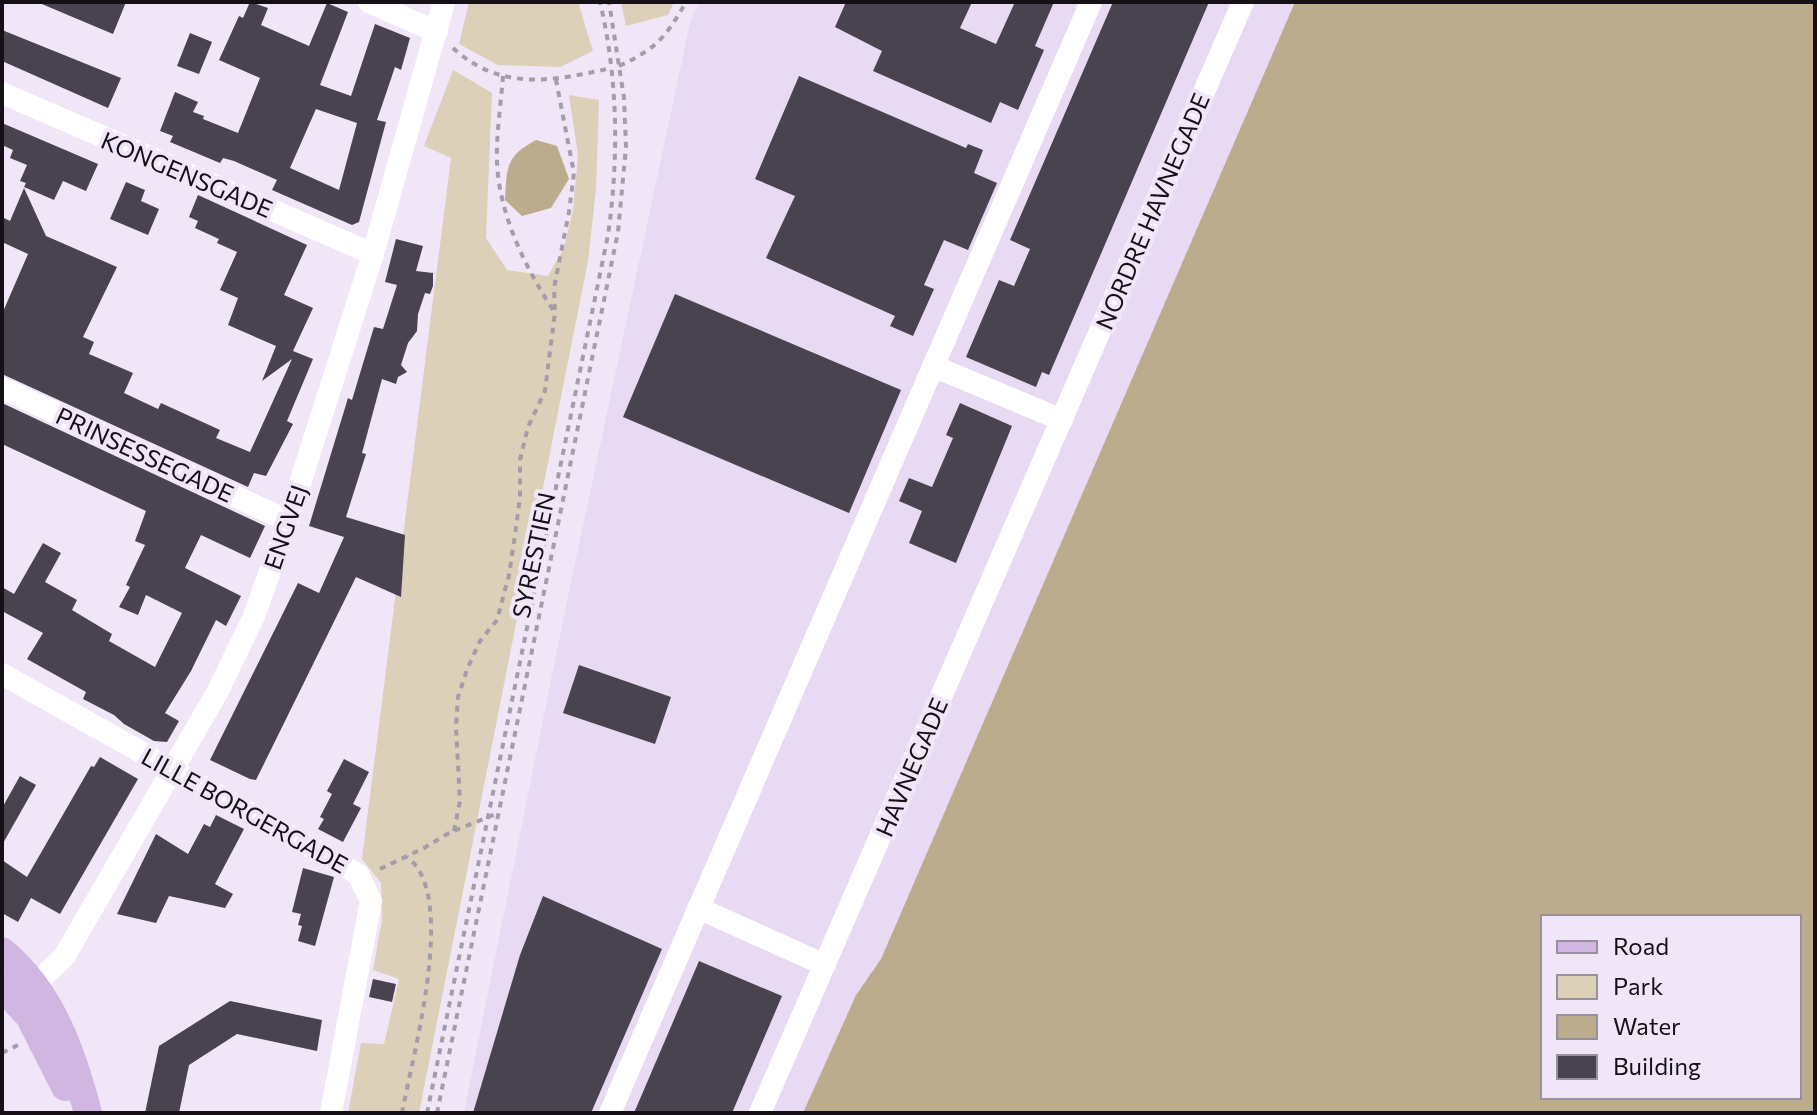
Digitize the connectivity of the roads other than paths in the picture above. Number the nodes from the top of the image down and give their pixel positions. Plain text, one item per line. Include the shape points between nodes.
1 (369, 2) edge
2 (444, 2) edge
3 (1091, 2) edge
4 (1243, 2) edge
5 (437, 32) junction
6 (2, 93) edge
7 (373, 254) junction
8 (933, 366) junction
9 (2, 388) edge
10 (1062, 420) junction
11 (288, 521) junction
12 (2, 674) edge
13 (173, 769) junction
14 (698, 908) junction
15 (825, 965) junction
16 (12, 977) edge
17 (74, 1113) edge
18 (88, 1113) edge
19 (331, 1113) edge
20 (610, 1113) edge
21 (760, 1113) edge

1 - 5 street
2 - 5 street, ENGVEJ
3 - 8 street
4 - 10 street, NORDRE HAVNEGADE
5 - 7 street, ENGVEJ
6 - 7 street, KONGENSGADE
7 - 11 street, ENGVEJ
8 - 10 street
8 - 14 street
9 - 11 street, PRINSESSEGADE
10 - 15 street, HAVNEGADE
11 - 13 street, ENGVEJ via 254,616
12 - 13 street, LILLE BORGERGADE
13 - 16 street, ENGVEJ via 64,957
13 - 19 street, LILLE BORGERGADE via 358,874 371,901
14 - 15 street
14 - 20 street
15 - 21 street, HAVNEGADE
16 - 17 main road
16 - 18 main road via 63,1032

